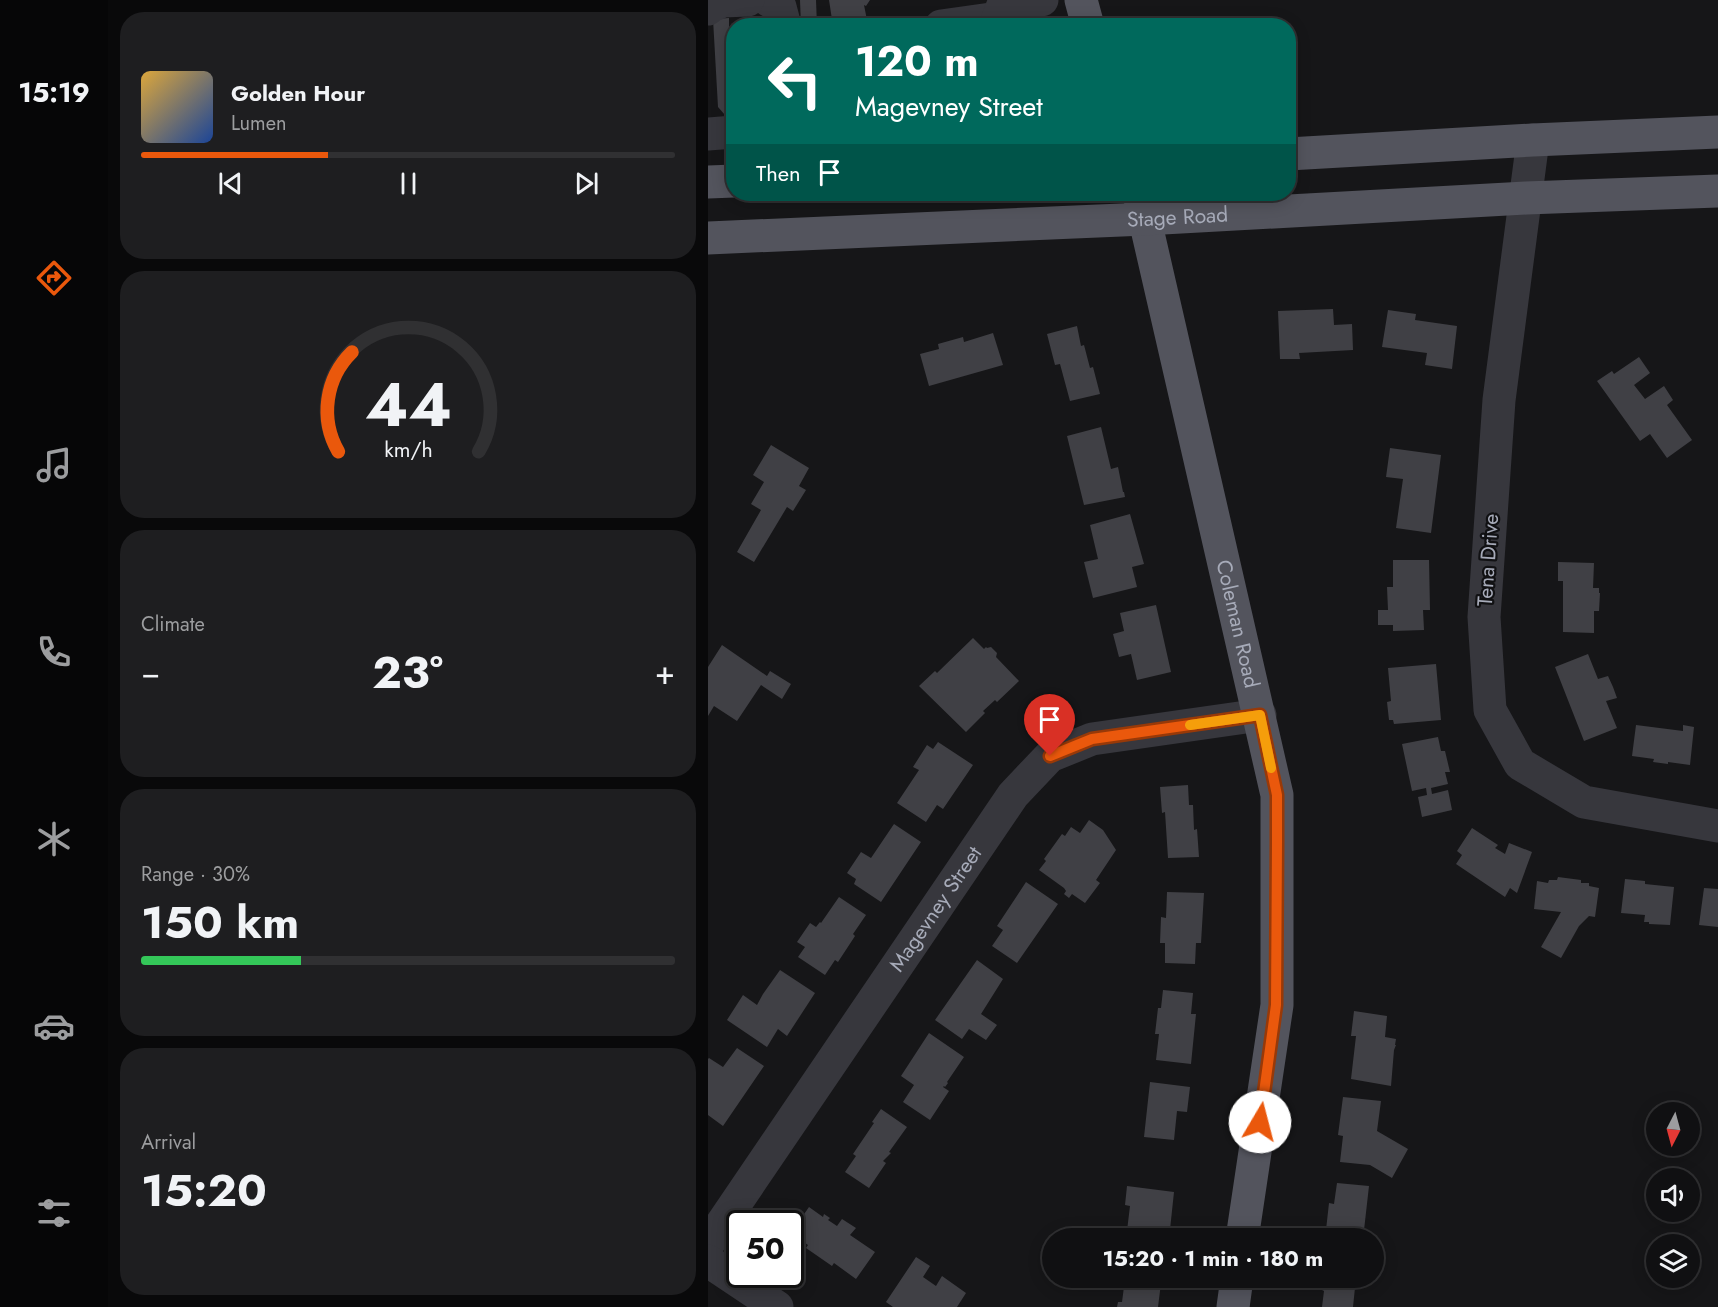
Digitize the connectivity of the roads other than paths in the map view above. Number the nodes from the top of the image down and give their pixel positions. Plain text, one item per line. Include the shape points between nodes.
1 (748, 0) edge
2 (768, 0) edge
3 (1041, 0) edge
4 (1081, 0) edge
5 (708, 9) edge
6 (783, 18) edge
7 (998, 18) edge
8 (1086, 18) edge
9 (1718, 132) edge
10 (726, 133) edge
11 (708, 134) edge
12 (1533, 140) junction
13 (1296, 154) edge
14 (726, 182) edge
15 (708, 183) edge
16 (1718, 191) edge
17 (1526, 198) junction
18 (1142, 206) edge
19 (708, 238) edge
20 (1260, 715) junction
21 (1718, 826) edge
22 (1244, 1228) edge
23 (708, 1244) edge
24 (708, 1261) edge
25 (1236, 1288) edge
26 (777, 1307) edge
27 (1233, 1307) edge

1 - 5 street via 723,1
2 - 6 street via 780,7
3 - 7 street via 1003,5
4 - 8 main road
9 - 12 main road
10 - 11 street
12 - 13 main road
12 - 17 street, Tena Drive
14 - 15 main road
16 - 17 main road, Stage Road
17 - 18 main road, Stage Road
17 - 21 street, Tena Drive via 1499,400 1484,617 1490,710 1520,764 1584,802
18 - 19 main road, Stage Road
18 - 20 main road, Coleman Road
20 - 22 main road, Coleman Road via 1277,795 1276,1005
20 - 23 street, Magevney Street via 1092,739 1050,756 1013,795
24 - 26 street
25 - 27 main road

